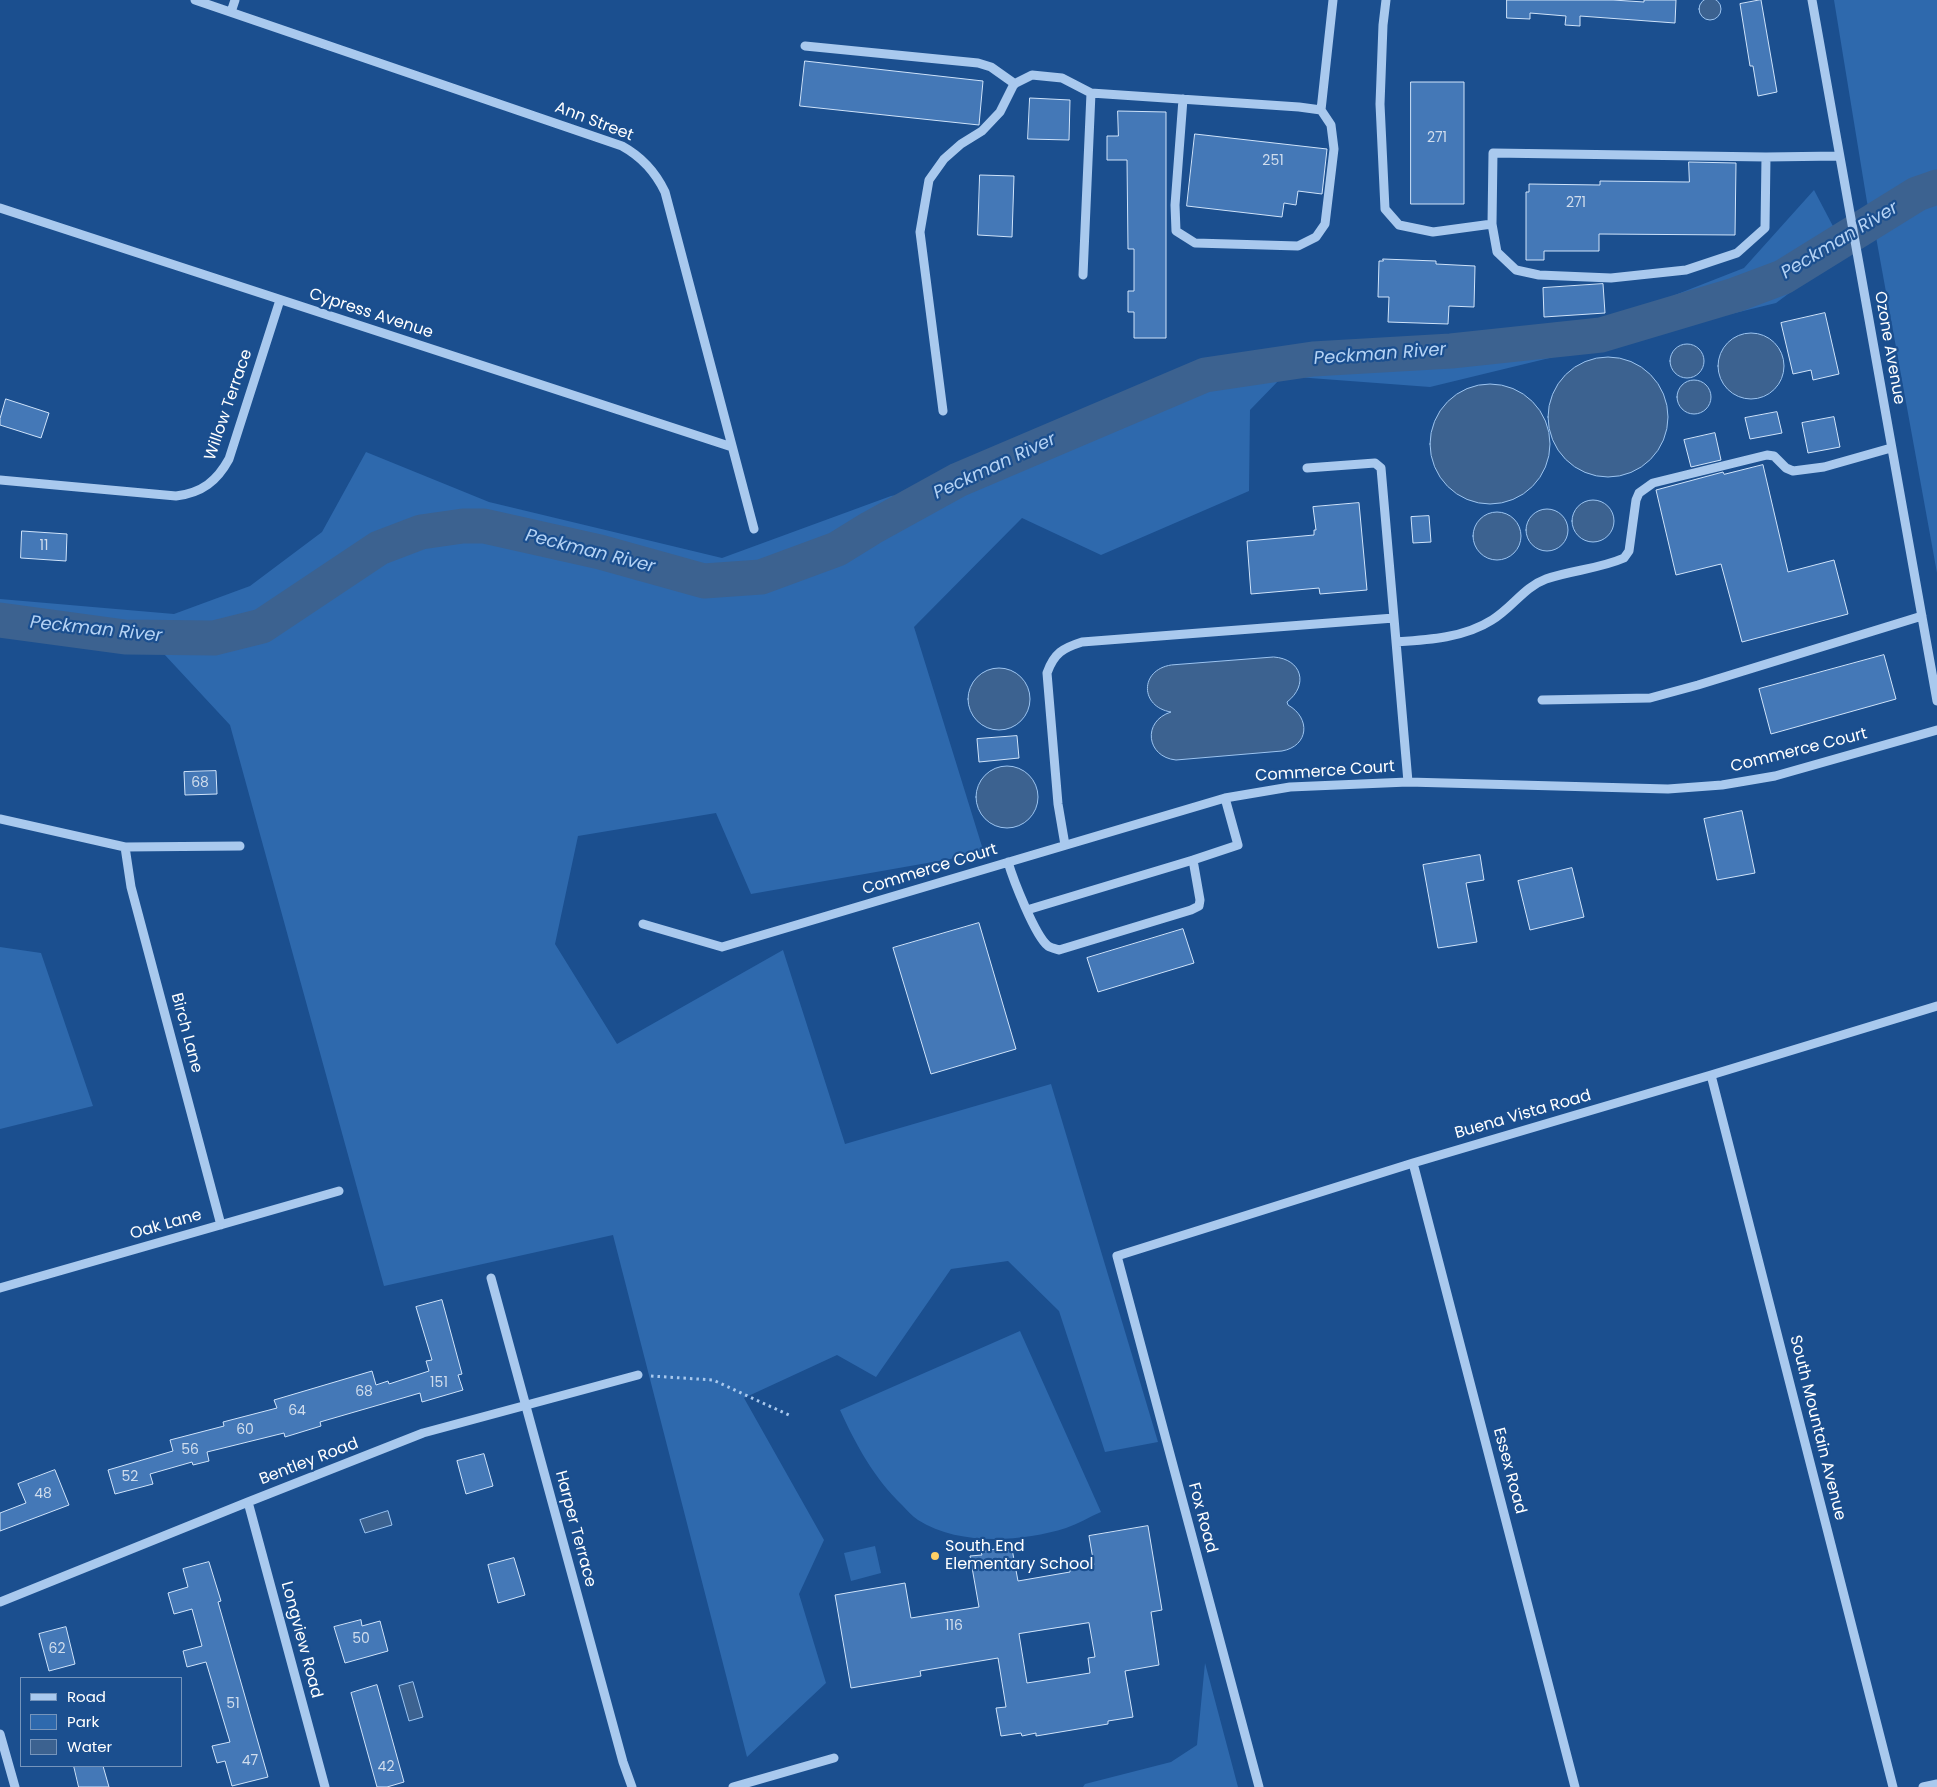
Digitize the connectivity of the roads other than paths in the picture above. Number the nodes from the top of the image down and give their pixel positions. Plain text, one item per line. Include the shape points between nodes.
1 (195, 0) edge
2 (235, 0) edge
3 (1333, 0) edge
4 (1386, 0) edge
5 (1812, 0) edge
6 (231, 12) junction
7 (805, 46) dead end
8 (1015, 84) junction
9 (1091, 93) junction
10 (1183, 99) junction
11 (1322, 110) junction
12 (1839, 156) junction
13 (1766, 157) junction
14 (0, 208) edge
15 (1492, 224) junction
16 (1083, 276) dead end
17 (280, 300) junction
18 (943, 411) dead end
19 (732, 447) junction
20 (1891, 448) junction
21 (1307, 468) dead end
22 (0, 480) edge
23 (754, 529) dead end
24 (1922, 616) junction
25 (1394, 618) junction
26 (1396, 642) junction
27 (1542, 700) dead end
28 (1937, 701) edge
29 (1937, 730) edge
30 (1408, 782) junction
31 (1225, 798) junction
32 (0, 819) edge
33 (1065, 845) junction
34 (240, 846) dead end
35 (125, 847) junction
36 (1193, 860) junction
37 (1008, 862) junction
38 (1027, 910) junction
39 (643, 924) dead end
40 (1937, 1006) edge
41 (1711, 1076) junction
42 (1413, 1163) junction
43 (339, 1191) dead end
44 (221, 1225) junction
45 (1117, 1256) joint
46 (491, 1278) dead end
47 (0, 1288) edge
48 (638, 1375) road end
49 (526, 1406) junction
50 (248, 1502) junction
51 (0, 1602) edge
52 (0, 1734) edge
53 (834, 1758) dead end
54 (1937, 1784) edge
55 (14, 1787) edge
56 (325, 1787) edge
57 (632, 1787) edge
58 (734, 1787) edge
59 (1259, 1787) edge
60 (1575, 1787) edge
61 (1893, 1787) edge
62 (1923, 1787) edge

1 - 6 street, Ann Street
2 - 6 street
3 - 11 street
4 - 15 street via 1382,25 1380,104 1385,208 1399,225 1434,232
5 - 12 street, Ozone Avenue
6 - 19 street, Ann Street via 622,146 642,159 665,192
7 - 8 street via 978,63 991,67
8 - 9 street via 1032,75 1062,78
8 - 18 street via 1000,112 982,131 944,159 929,180 920,232
9 - 10 street
9 - 16 street
10 - 11 street
10 - 11 street via 1176,231 1195,243 1298,246 1316,237 1325,224 1334,149 1331,125
12 - 13 street
12 - 20 street, Ozone Avenue
13 - 15 street via 1493,153
13 - 15 street via 1765,228 1737,253 1686,270 1611,278 1539,275 1516,270 1497,252
14 - 17 street, Cypress Avenue
17 - 19 street, Cypress Avenue
17 - 22 street, Willow Terrace via 229,459 205,488 176,496
19 - 23 street, Ann Street
20 - 24 street, Ozone Avenue
20 - 26 street via 1824,467 1793,471 1774,456 1767,455 1653,483 1639,493 1636,500 1629,551 1624,558 1546,579 1530,587 1493,620 1477,628 1432,640
21 - 25 street via 1375,463 1381,468
24 - 27 street via 1650,698
24 - 28 street, Ozone Avenue
25 - 26 street
25 - 33 street via 1082,642 1059,652 1047,673 1058,804
26 - 30 street
29 - 30 street, Commerce Court via 1775,776 1722,785 1668,788
30 - 31 street, Commerce Court via 1290,787
31 - 33 street, Commerce Court
31 - 36 street via 1238,845
32 - 35 street
33 - 37 street, Commerce Court
34 - 35 street
35 - 44 street, Birch Lane via 132,887
36 - 38 street
36 - 38 street via 1199,906 1059,950 1049,946 1040,936
37 - 38 street via 1014,884
37 - 39 street, Commerce Court via 722,948
40 - 41 street, Buena Vista Road
41 - 42 street, Buena Vista Road
41 - 61 street, South Mountain Avenue
42 - 45 street, Buena Vista Road
42 - 60 street, Essex Road
43 - 44 street, Oak Lane
44 - 47 street, Oak Lane
45 - 59 street, Fox Road
46 - 49 street, Harper Terrace
48 - 49 street, Bentley Road
49 - 50 street, Bentley Road via 423,1434
49 - 57 street, Harper Terrace
50 - 51 street, Bentley Road
50 - 56 street, Longview Road
52 - 55 street
53 - 58 street
54 - 62 street

